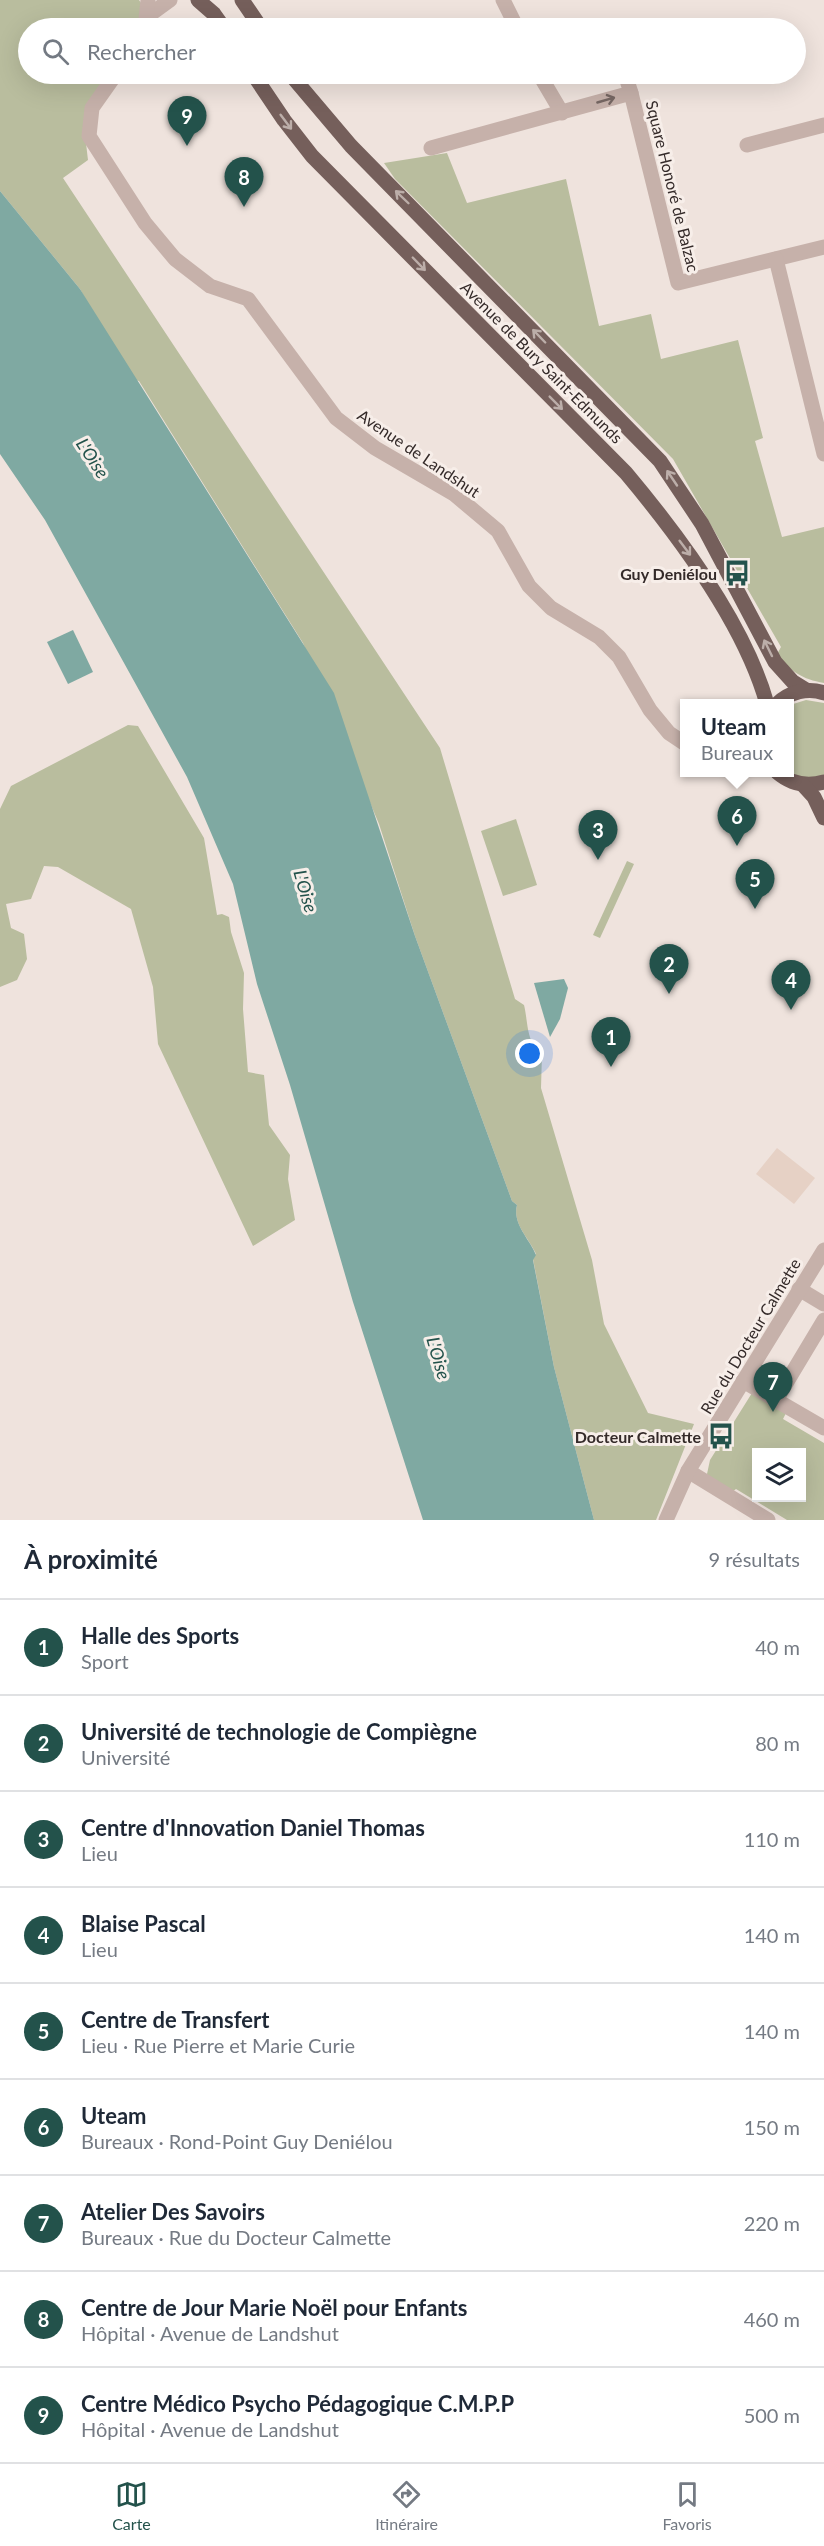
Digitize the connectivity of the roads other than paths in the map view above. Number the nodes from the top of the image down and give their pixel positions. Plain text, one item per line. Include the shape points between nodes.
1 (148, 0) edge
2 (170, 0) edge
3 (198, 0) edge
4 (242, 0) edge
5 (503, 0) edge
6 (147, 18) edge
7 (151, 18) edge
8 (217, 18) edge
9 (254, 18) edge
10 (512, 18) edge
11 (109, 84) edge
12 (260, 84) edge
13 (298, 84) edge
14 (549, 84) edge
15 (628, 84) edge
16 (631, 93) junction
17 (562, 113) junction
18 (824, 125) edge
19 (747, 145) dead end
20 (431, 148) dead end
21 (824, 247) edge
22 (776, 259) junction
23 (824, 454) edge
24 (806, 690) junction
25 (824, 693) edge
26 (765, 699) edge
27 (784, 699) edge
28 (680, 740) edge
29 (784, 777) edge
30 (824, 782) edge
31 (803, 785) junction
32 (824, 818) edge
33 (824, 1250) edge
34 (799, 1289) junction
35 (824, 1305) edge
36 (824, 1320) edge
37 (743, 1381) junction
38 (776, 1400) junction
39 (824, 1428) edge
40 (688, 1471) junction
41 (666, 1520) edge
42 (768, 1520) edge

1 - 6 street
2 - 7 street
3 - 8 main road
4 - 9 main road
5 - 10 street
11 - 28 street, Avenue de Landshut via 92,108 89,136 145,223 175,259 210,286 248,299 336,418 375,448 454,494 498,531 529,586 551,608 577,622 619,657 650,710
12 -> 26 main road, Avenue de Bury Saint-Edmunds via 312,156 644,494 691,554 736,632
24 -> 13 main road, Avenue de Bury Saint-Edmunds via 775,662 702,524 660,461 351,146
14 - 17 street
15 - 16 street
17 -> 16 street
16 - 22 street, Square Honoré de Balzac via 678,283
17 - 20 street
18 - 19 street
21 - 22 street, Square Honoré de Balzac
22 - 23 street
24 - 25 main road
24 - 27 main road
29 - 31 main road
30 - 31 main road
31 - 32 main road
33 - 34 street, Rue du Docteur Calmette
34 - 35 street
34 - 37 street, Rue du Docteur Calmette
36 - 38 street
37 - 38 street
37 - 40 street, Rue du Docteur Calmette
38 - 39 street
40 - 41 street, Rue du Docteur Calmette
40 - 42 street

